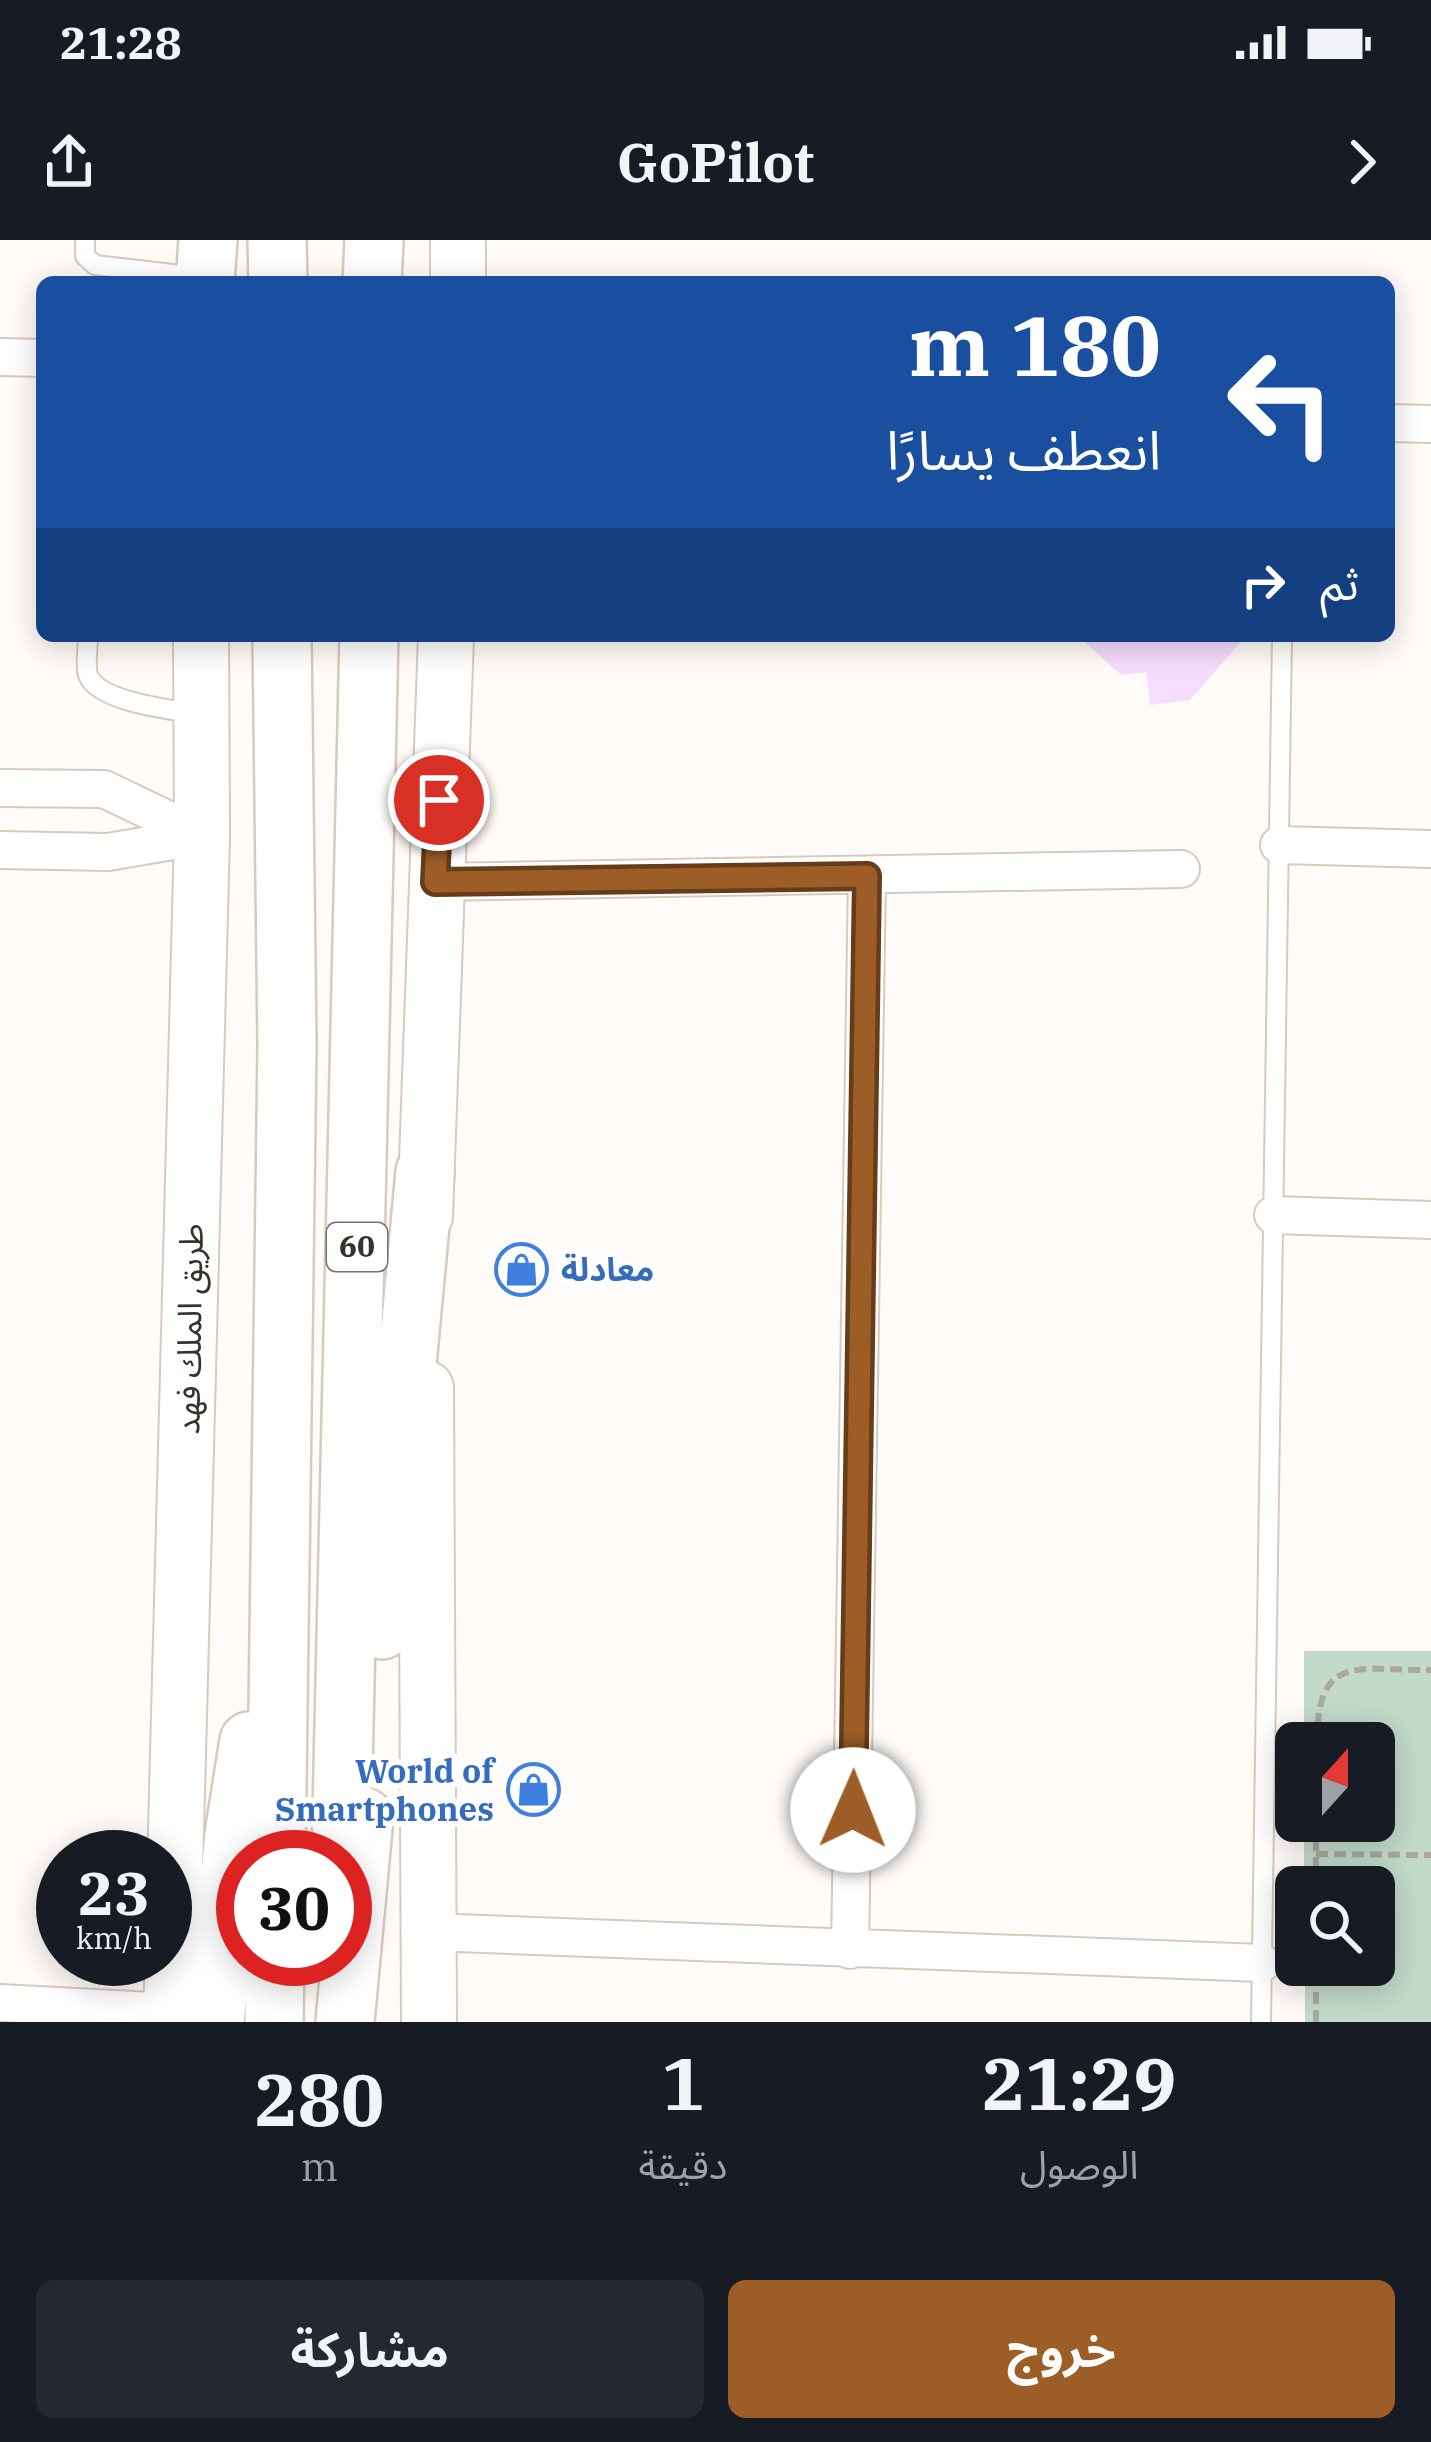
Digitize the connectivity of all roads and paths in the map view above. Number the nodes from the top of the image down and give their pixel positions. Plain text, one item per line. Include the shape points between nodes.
1 (85, 240) edge
2 (278, 240) edge
3 (374, 240) edge
4 (393, 240) edge
5 (458, 240) edge
6 (202, 264) edge
7 (278, 276) edge
8 (372, 276) edge
9 (395, 276) edge
10 (458, 276) edge
11 (0, 357) edge
12 (36, 358) edge
13 (1395, 423) edge
14 (1431, 424) edge
15 (88, 642) edge
16 (201, 642) edge
17 (282, 642) edge
18 (369, 642) edge
19 (416, 642) edge
20 (446, 642) edge
21 (1282, 642) edge
22 (201, 716) junction
23 (0, 788) edge
24 (202, 836) junction
25 (1279, 844) junction
26 (1431, 849) edge
27 (0, 850) edge
28 (1180, 868) dead end
29 (867, 876) junction
30 (435, 882) junction
31 (425, 1172) junction
32 (1273, 1215) junction
33 (1431, 1220) edge
34 (279, 1559) junction
35 (1431, 1670) edge
36 (1317, 1722) edge
37 (276, 1830) edge
38 (342, 1830) edge
39 (1316, 1842) edge
40 (1316, 1854) junction
41 (1431, 1856) edge
42 (1316, 1866) edge
43 (429, 1932) junction
44 (850, 1950) junction
45 (1262, 1963) junction
46 (275, 1986) edge
47 (340, 1986) edge
48 (1316, 1986) edge
49 (0, 2003) edge
50 (40, 2014) edge
51 (186, 2019) edge
52 (274, 2022) edge
53 (341, 2022) edge
54 (429, 2022) edge
55 (1261, 2022) edge
56 (1316, 2022) edge

1 - 6 lane via 95,265
2 - 7 highway
3 - 8 highway
4 - 9 main road
5 - 10 main road
11 - 12 street
13 - 14 street
15 - 22 lane via 94,684 113,696
16 - 22 main road, طريق الملك فهد
17 - 34 highway, 60 via 287,1045
18 - 38 highway, 60
19 - 30 main road
20 - 30 main road
21 - 25 lane
22 - 24 main road, طريق الملك فهد
23 - 24 street via 104,789
24 - 27 street via 108,852
24 - 51 main road, طريق الملك فهد
25 - 26 street
25 - 32 lane
28 - 29 street
29 - 30 street
29 - 44 street
30 - 31 main road
31 - 43 main road
31 - 53 highway
32 - 33 street
32 - 45 lane
34 - 37 highway, 60
34 - 51 highway via 234,1834
35 - 36 path via 1344,1671 1331,1679
39 - 40 path
40 - 41 path
40 - 42 path
43 - 44 street
43 - 54 main road
44 - 45 street
45 - 55 lane
46 - 52 highway
47 - 53 highway
48 - 56 path
49 - 50 street
50 - 51 street

